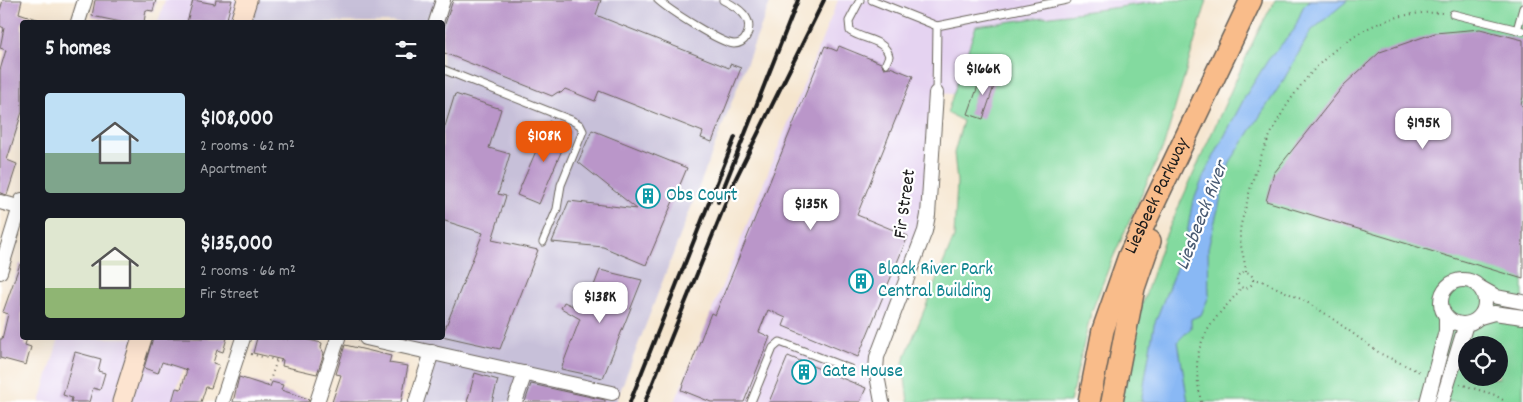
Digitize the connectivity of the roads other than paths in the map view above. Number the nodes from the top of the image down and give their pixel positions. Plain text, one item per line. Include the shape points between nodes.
1 (85, 0) edge
2 (247, 0) edge
3 (443, 0) edge
4 (658, 0) edge
5 (723, 0) edge
6 (860, 0) edge
7 (872, 0) edge
8 (1067, 0) edge
9 (1240, 0) edge
10 (1251, 0) edge
11 (1261, 0) edge
12 (1523, 8) edge
13 (1453, 14) road end
14 (79, 20) edge
15 (241, 20) edge
16 (437, 20) edge
17 (937, 26) junction
18 (1520, 30) edge
19 (1234, 34) junction
20 (886, 63) dead end
21 (445, 69) edge
22 (936, 93) joint
23 (0, 202) edge
24 (20, 205) edge
25 (20, 211) edge
26 (543, 242) dead end
27 (0, 272) edge
28 (1481, 288) junction
29 (1523, 302) edge
30 (1446, 317) junction
31 (1480, 317) junction
32 (1523, 317) edge
33 (1466, 324) junction
34 (141, 340) edge
35 (337, 340) edge
36 (375, 340) edge
37 (248, 343) edge
38 (432, 352) junction
39 (850, 369) dead end
40 (525, 373) junction
41 (612, 394) dead end
42 (122, 402) edge
43 (222, 402) edge
44 (317, 402) edge
45 (416, 402) edge
46 (515, 402) edge
47 (751, 402) edge
48 (882, 402) edge
49 (1089, 402) edge
50 (1112, 402) edge
51 (1426, 402) edge
52 (1442, 402) edge

1 - 14 street
2 - 15 street
3 - 16 street
4 - 5 lane via 722,39 732,44 740,43 749,30 749,22 736,7
6 - 20 lane via 849,21 850,31 888,49
7 - 17 lane
8 - 17 lane
9 - 19 main road
10 - 19 main road, Liesbeek Parkway
11 - 50 main road, Liesbeek Parkway via 1218,85 1144,255 1124,330
12 - 18 lane
13 - 18 lane
17 - 22 lane
19 - 49 main road, Liesbeek Parkway via 1128,256 1103,330
21 - 26 lane via 570,120 583,131
22 - 48 street, Fir Street via 928,215 919,248 877,357
23 - 24 street
25 - 27 street
28 - 29 street via 1497,297
28 - 30 street via 1462,279 1449,285 1441,297
28 - 31 street via 1486,303
30 - 33 street via 1458,324
30 - 51 street via 1446,331
31 - 32 street via 1494,313
31 - 33 street
33 - 52 street
34 - 42 street
35 - 44 street
36 - 38 street
37 - 43 street
38 - 40 street
38 - 45 street
39 - 47 lane via 780,342 773,348
40 - 41 street
40 - 46 street

